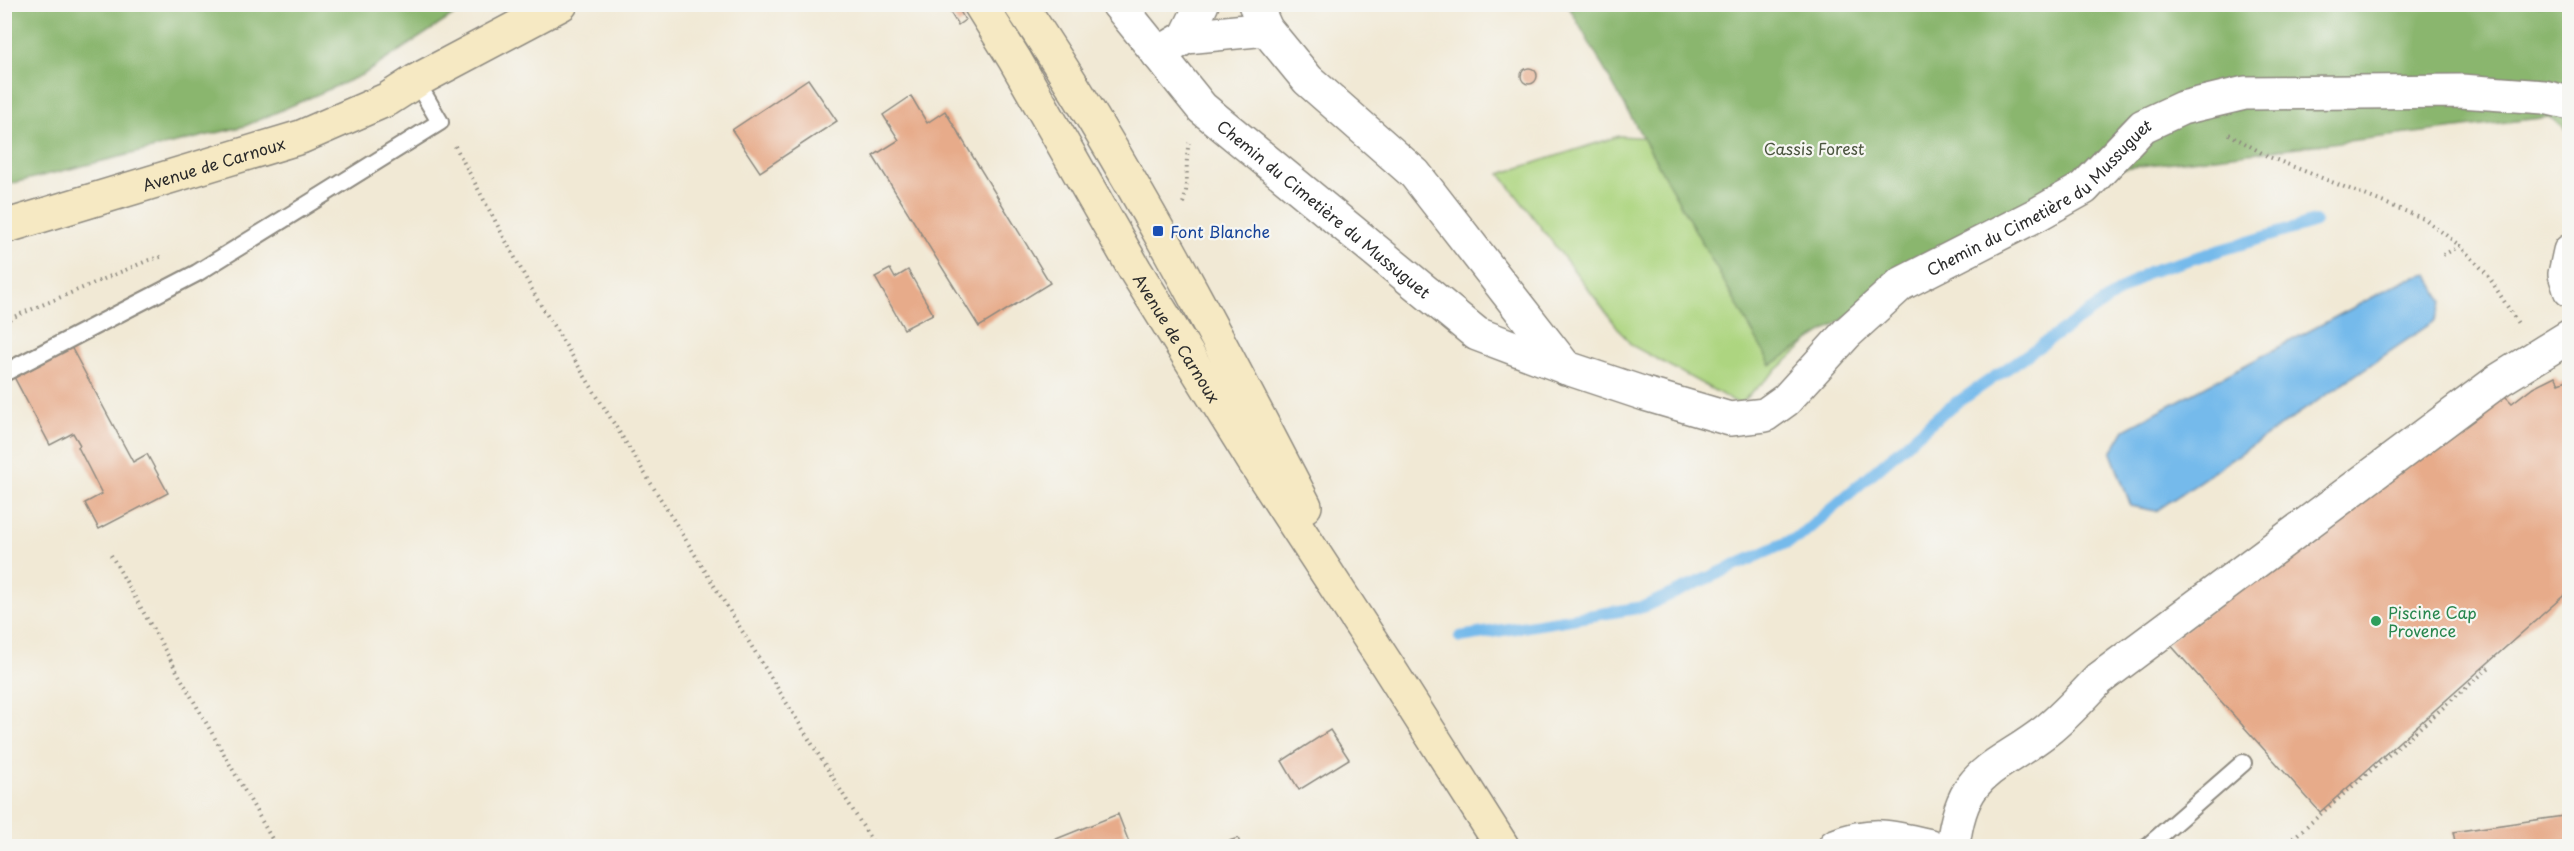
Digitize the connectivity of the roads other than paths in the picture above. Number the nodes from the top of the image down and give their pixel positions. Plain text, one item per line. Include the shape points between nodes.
1 (516, 4) edge
2 (561, 4) edge
3 (980, 4) edge
4 (1020, 4) edge
5 (1118, 4) edge
6 (1202, 4) edge
7 (1261, 16) edge
8 (1186, 37) junction
9 (1158, 54) junction
10 (416, 81) junction
11 (2570, 103) edge
12 (4, 227) edge
13 (2570, 252) edge
14 (2570, 290) edge
15 (1533, 324) junction
16 (2570, 336) edge
17 (1505, 344) junction
18 (1567, 368) junction
19 (4, 373) edge
20 (1387, 664) junction
21 (2242, 763) dead end
22 (1478, 811) junction
23 (1496, 846) edge
24 (1502, 846) edge
25 (1835, 846) edge
26 (1930, 846) edge
27 (1953, 846) edge
28 (2148, 846) edge

1 - 10 main road, Avenue de Carnoux
2 - 10 main road, Avenue de Carnoux
3 - 20 main road, Avenue de Carnoux via 1135,270
4 - 20 main road, Avenue de Carnoux via 1060,63 1158,231
5 - 9 street, Chemin du Cimetière du Mussuguet
6 - 8 street
7 - 8 street
7 - 15 street via 1308,80 1415,174
8 - 9 street
9 - 17 street, Chemin du Cimetière du Mussuguet via 1202,108 1478,334
10 - 12 main road, Avenue de Carnoux via 388,99 301,137
10 - 19 lane via 440,122 197,273
11 - 18 street, Chemin du Cimetière du Mussuguet via 2544,97 2461,91 2246,93 2182,108 2143,126 2084,188 1901,284 1847,333 1786,400 1765,415 1730,419
13 - 14 street via 2565,274
15 - 17 street via 1530,336 1522,344
15 - 18 street
16 - 27 street via 2499,380 2108,672 2047,731 1979,776 1955,826
17 - 18 street, Chemin du Cimetière du Mussuguet
20 - 22 main road, Avenue de Carnoux
21 - 28 lane
22 - 23 main road, Avenue de Carnoux
22 - 24 main road, Avenue de Carnoux
25 - 26 street via 1869,836 1889,836

